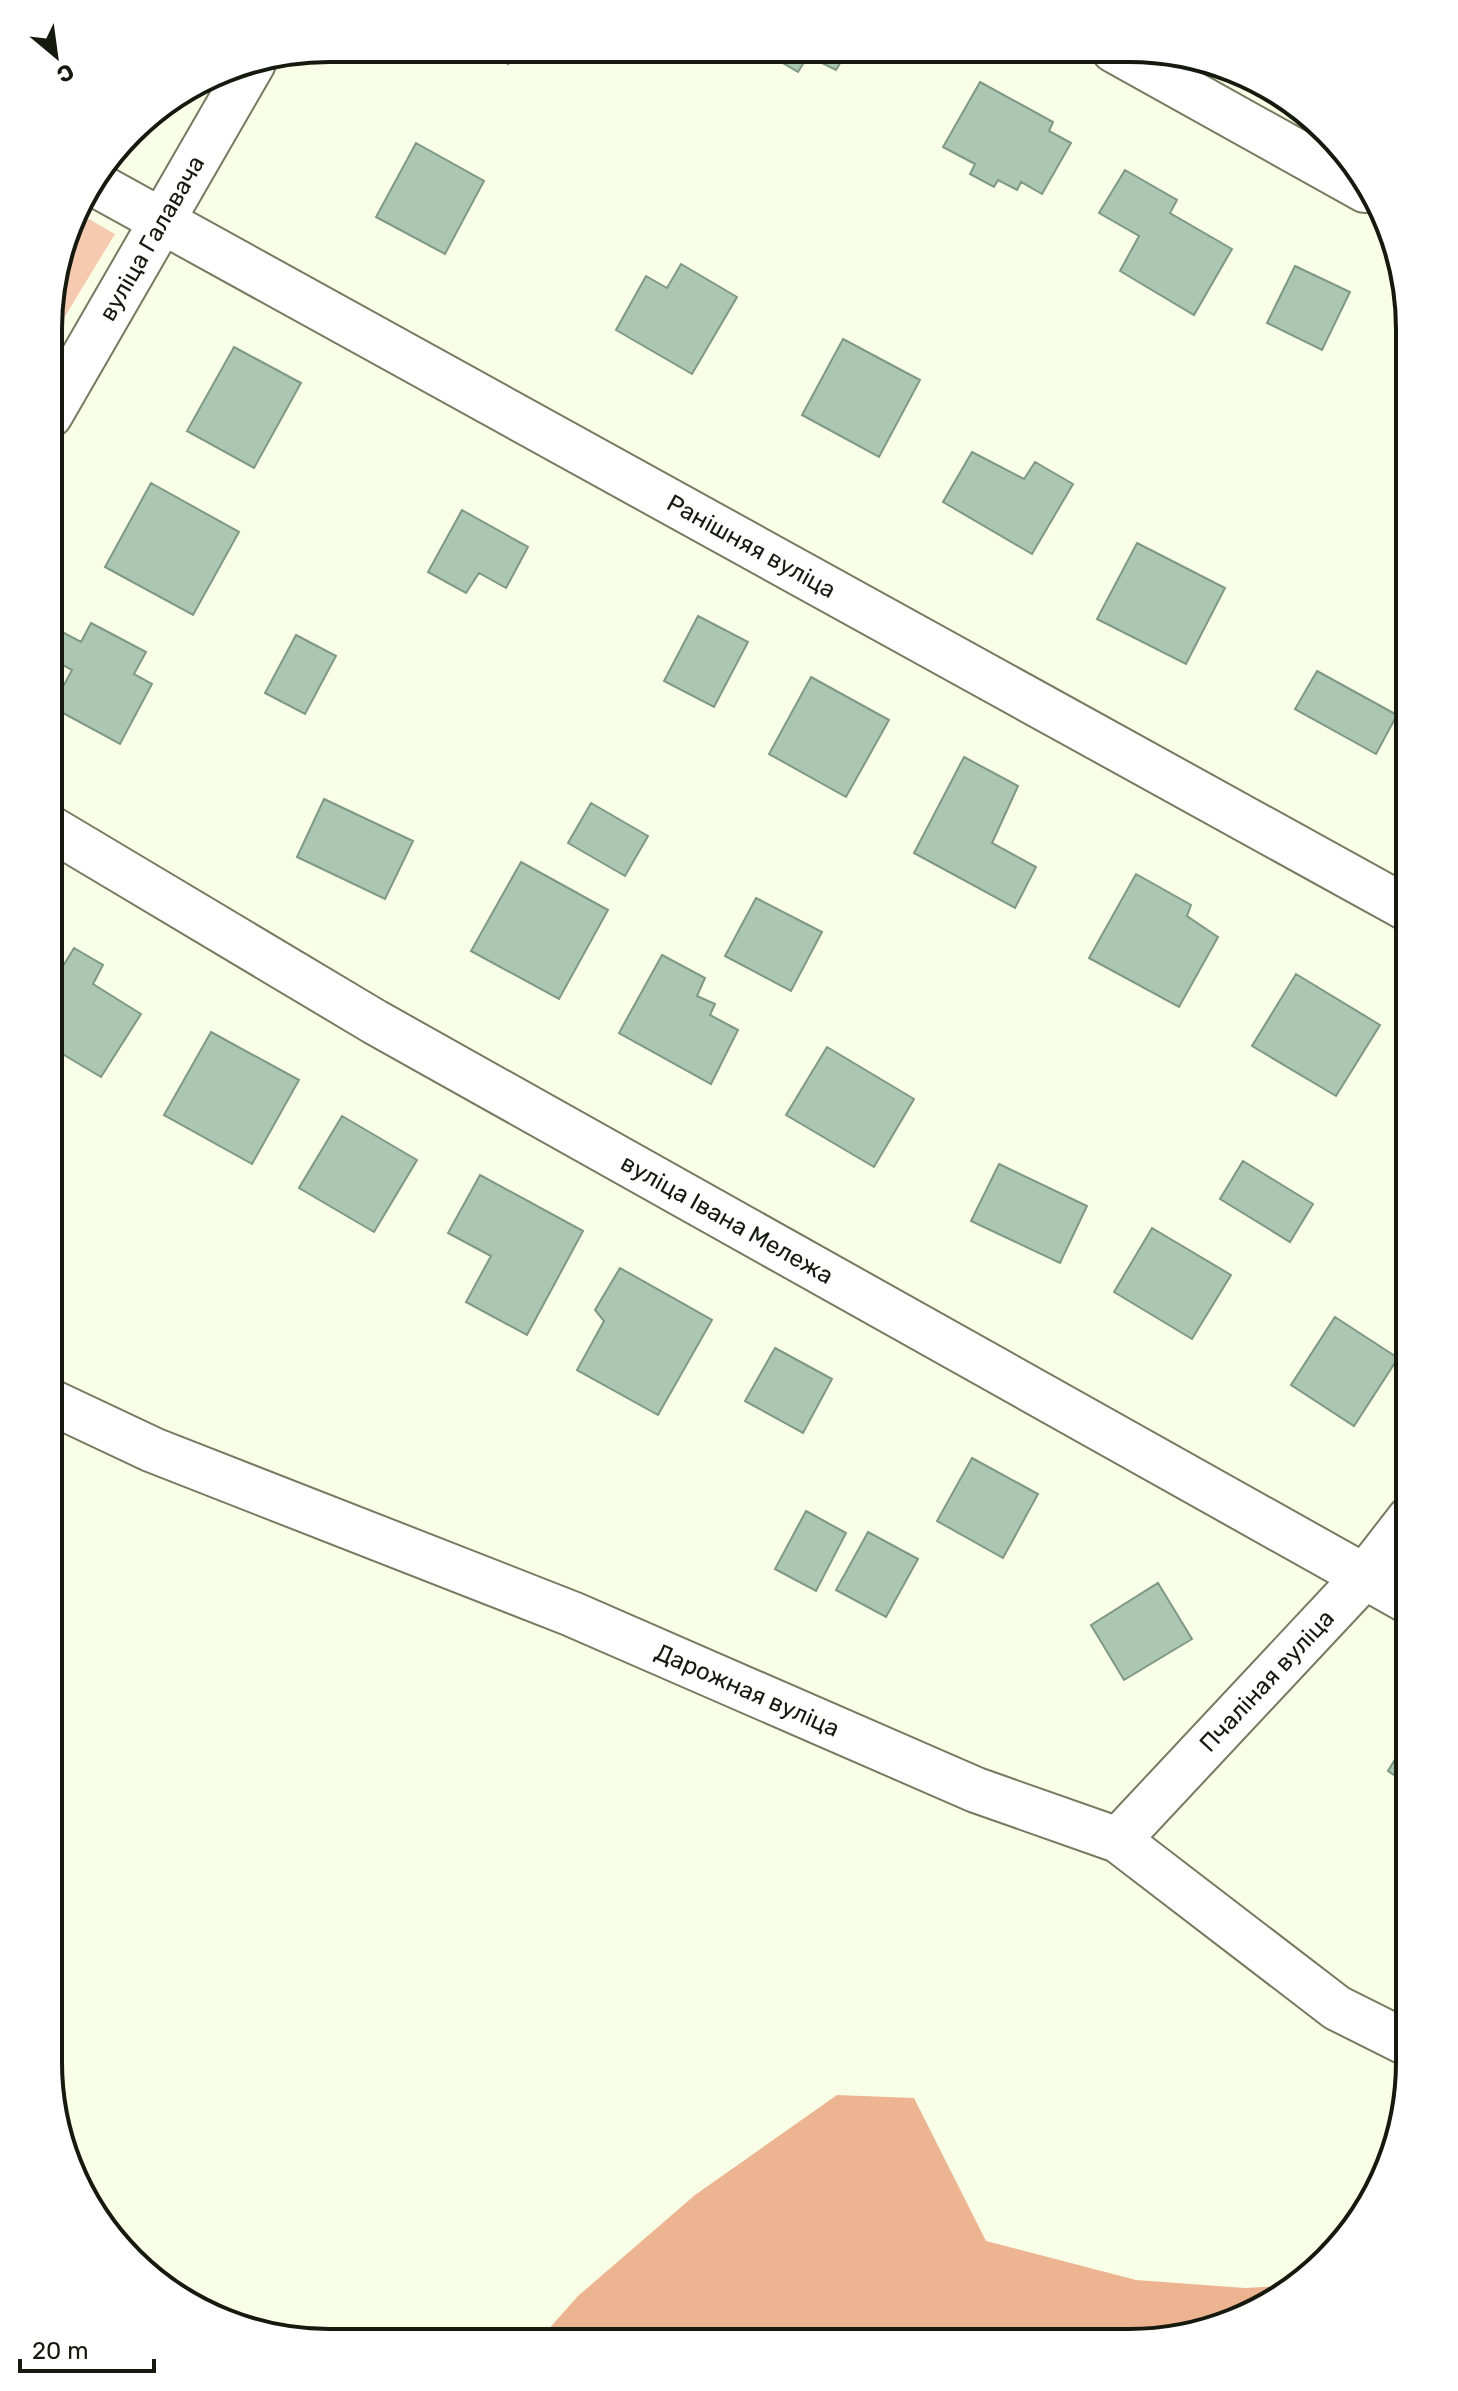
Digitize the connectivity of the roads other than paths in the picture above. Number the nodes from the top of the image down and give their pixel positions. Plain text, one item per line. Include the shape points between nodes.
1 (1136, 62) edge
2 (245, 76) edge
3 (1352, 183) edge
4 (102, 188) edge
5 (161, 219) junction
6 (62, 394) edge
7 (62, 835) edge
8 (1396, 902) edge
9 (62, 1407) edge
10 (1395, 1537) edge
11 (1365, 1576) junction
12 (1395, 1593) edge
13 (1118, 1840) junction
14 (1395, 2037) edge

1 - 3 street
2 - 5 street, вуліца Галавача
4 - 5 street, Ранішняя вуліца
5 - 6 street, вуліца Галавача
5 - 8 street, Ранішняя вуліца
7 - 11 street, вуліца Івана Мележа via 375,1022
9 - 13 street, Дарожная вуліца via 153,1450 572,1614 976,1790
10 - 11 street, Пчаліная вуліца
11 - 12 street, вуліца Івана Мележа
11 - 13 street, Пчаліная вуліца
13 - 14 street, Дарожная вуліца via 1337,2008

